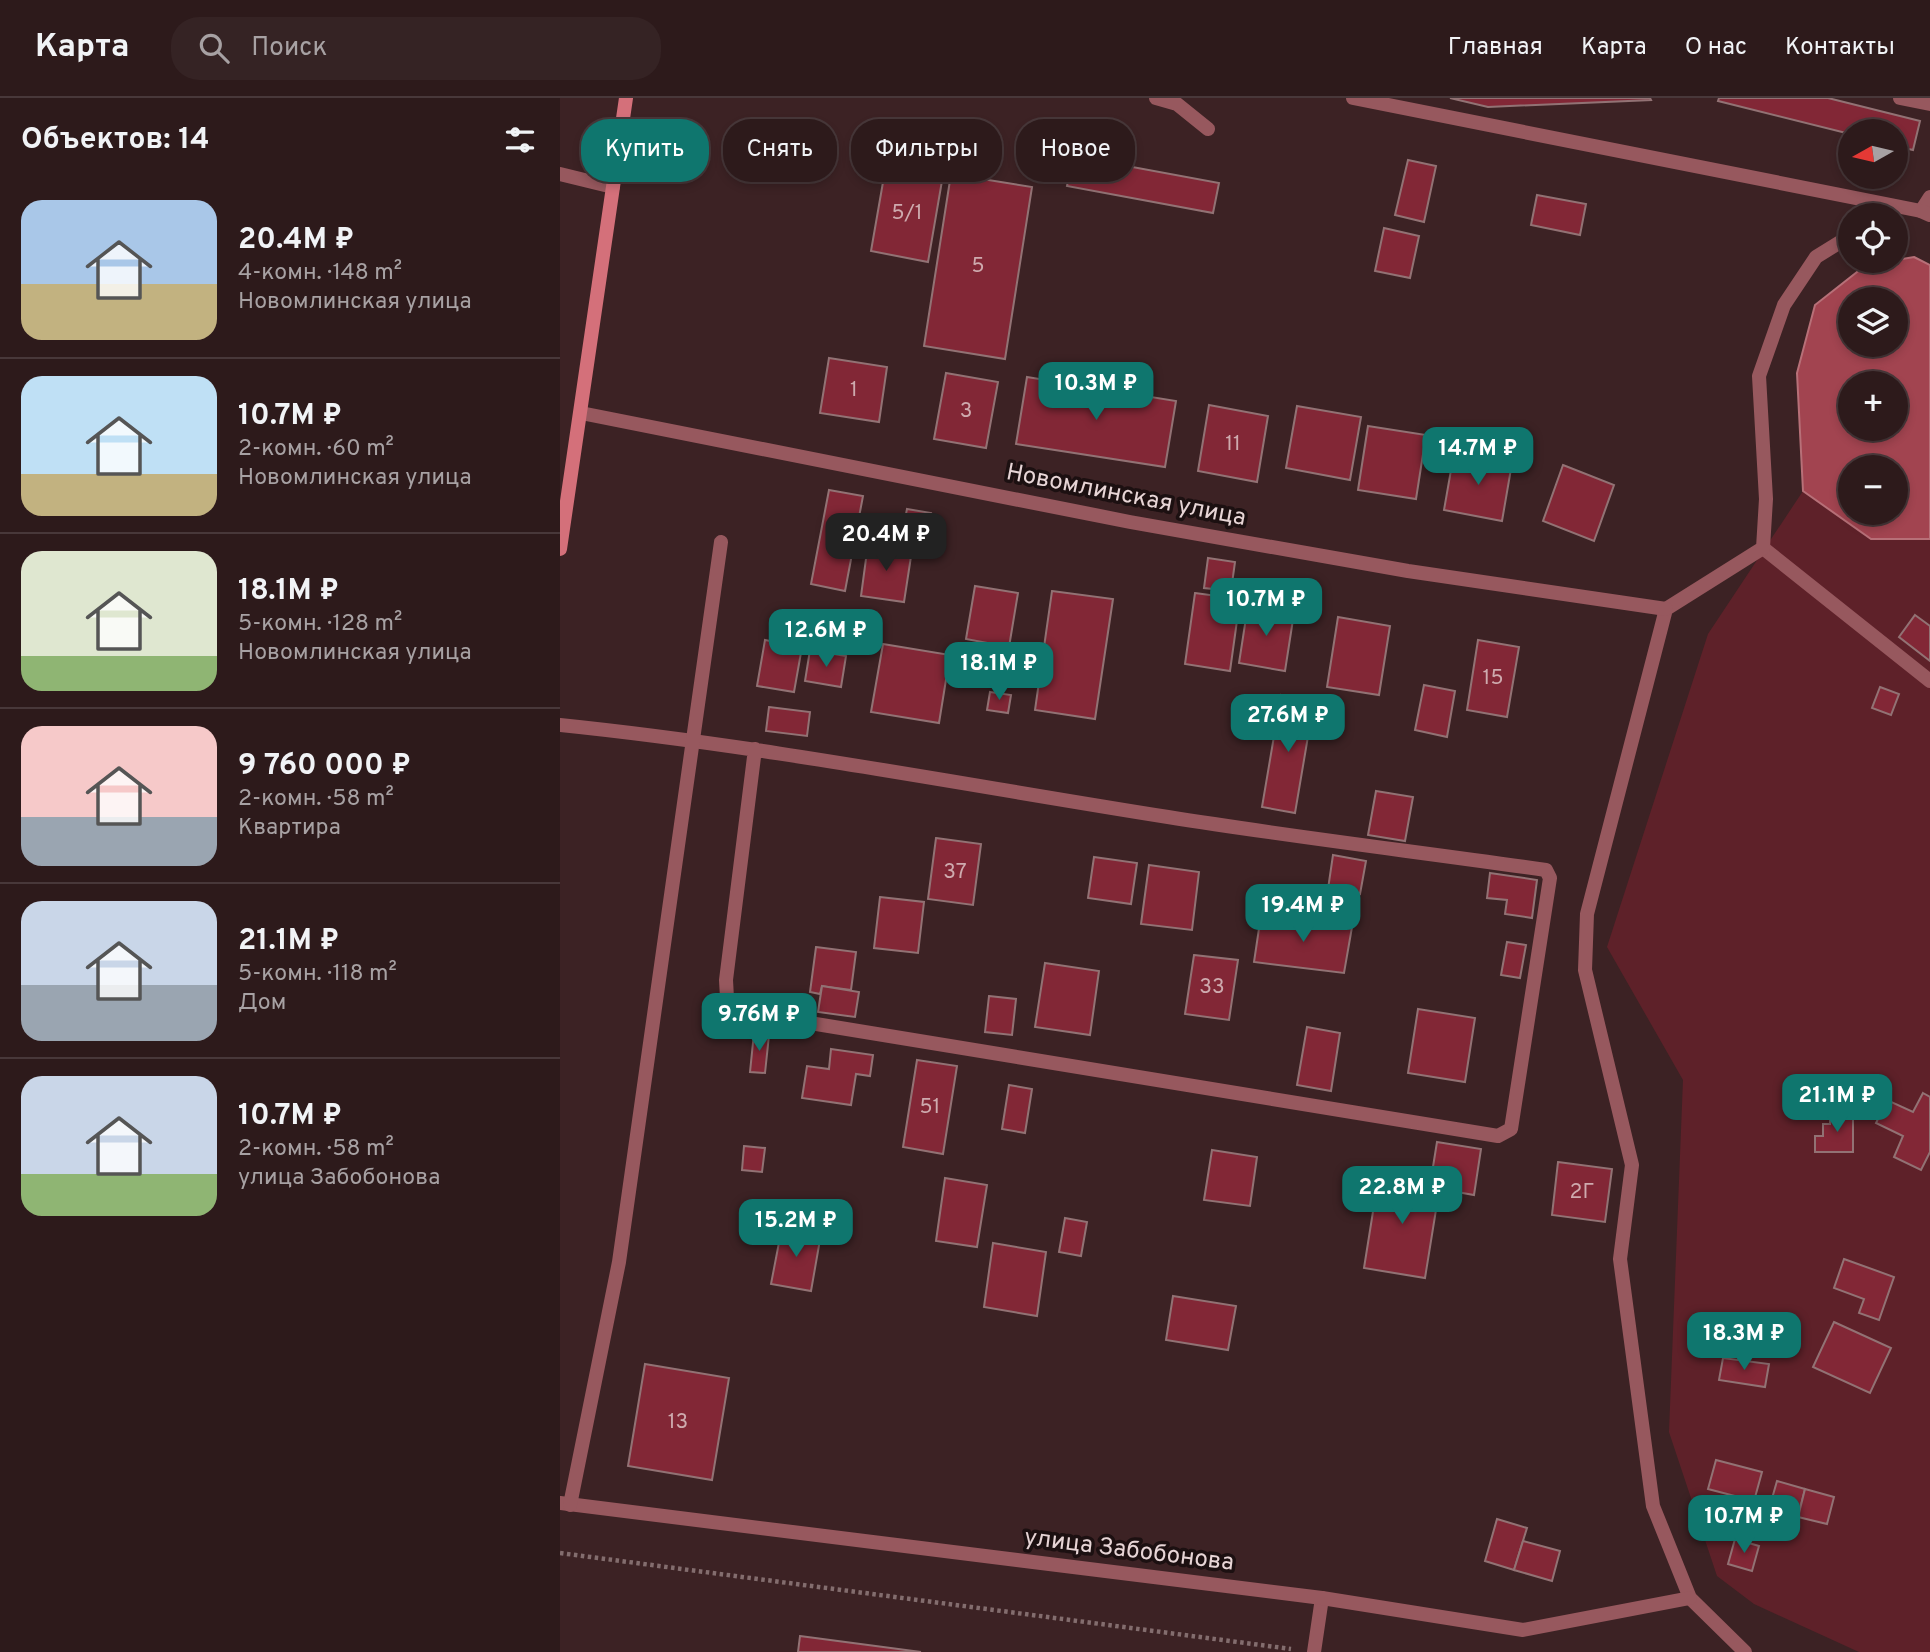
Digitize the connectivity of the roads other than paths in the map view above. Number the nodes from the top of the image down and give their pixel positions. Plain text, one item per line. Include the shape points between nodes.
1 (626, 98) edge
2 (1156, 98) edge
3 (1353, 98) edge
4 (1900, 98) edge
5 (1930, 104) edge
6 (1208, 129) dead end
7 (560, 174) edge
8 (613, 187) junction
9 (1930, 197) edge
10 (1883, 203) edge
11 (1908, 208) edge
12 (1926, 213) edge
13 (1838, 243) edge
14 (581, 413) junction
15 (721, 542) dead end
16 (560, 548) edge
17 (1763, 548) junction
18 (1666, 609) junction
19 (1930, 681) edge
20 (560, 725) edge
21 (694, 739) junction
22 (755, 749) junction
23 (565, 1504) edge
24 (1322, 1598) junction
25 (1690, 1598) junction
26 (1314, 1652) edge
27 (1745, 1652) edge

1 - 8 main road
2 - 6 street via 1177,104
3 - 10 street
4 - 5 street
7 - 8 street
8 - 14 main road
9 - 12 street
11 - 12 street
13 - 17 street via 1816,257 1784,305 1759,376 1766,499
14 - 16 main road
14 - 18 street, Новомлинская улица via 1130,522
15 - 21 street
17 - 18 street
17 - 19 street
18 - 25 street via 1587,914 1585,970 1632,1165 1620,1259 1653,1507
20 - 21 street
21 - 22 street
21 - 23 street via 619,1262
22 - 22 street via 1169,817 1546,870 1550,878 1511,1129 1498,1136 737,1010 727,999 726,980
23 - 24 street, улица Забобонова
24 - 25 street, улица Забобонова via 1523,1630
24 - 26 street
25 - 27 street

